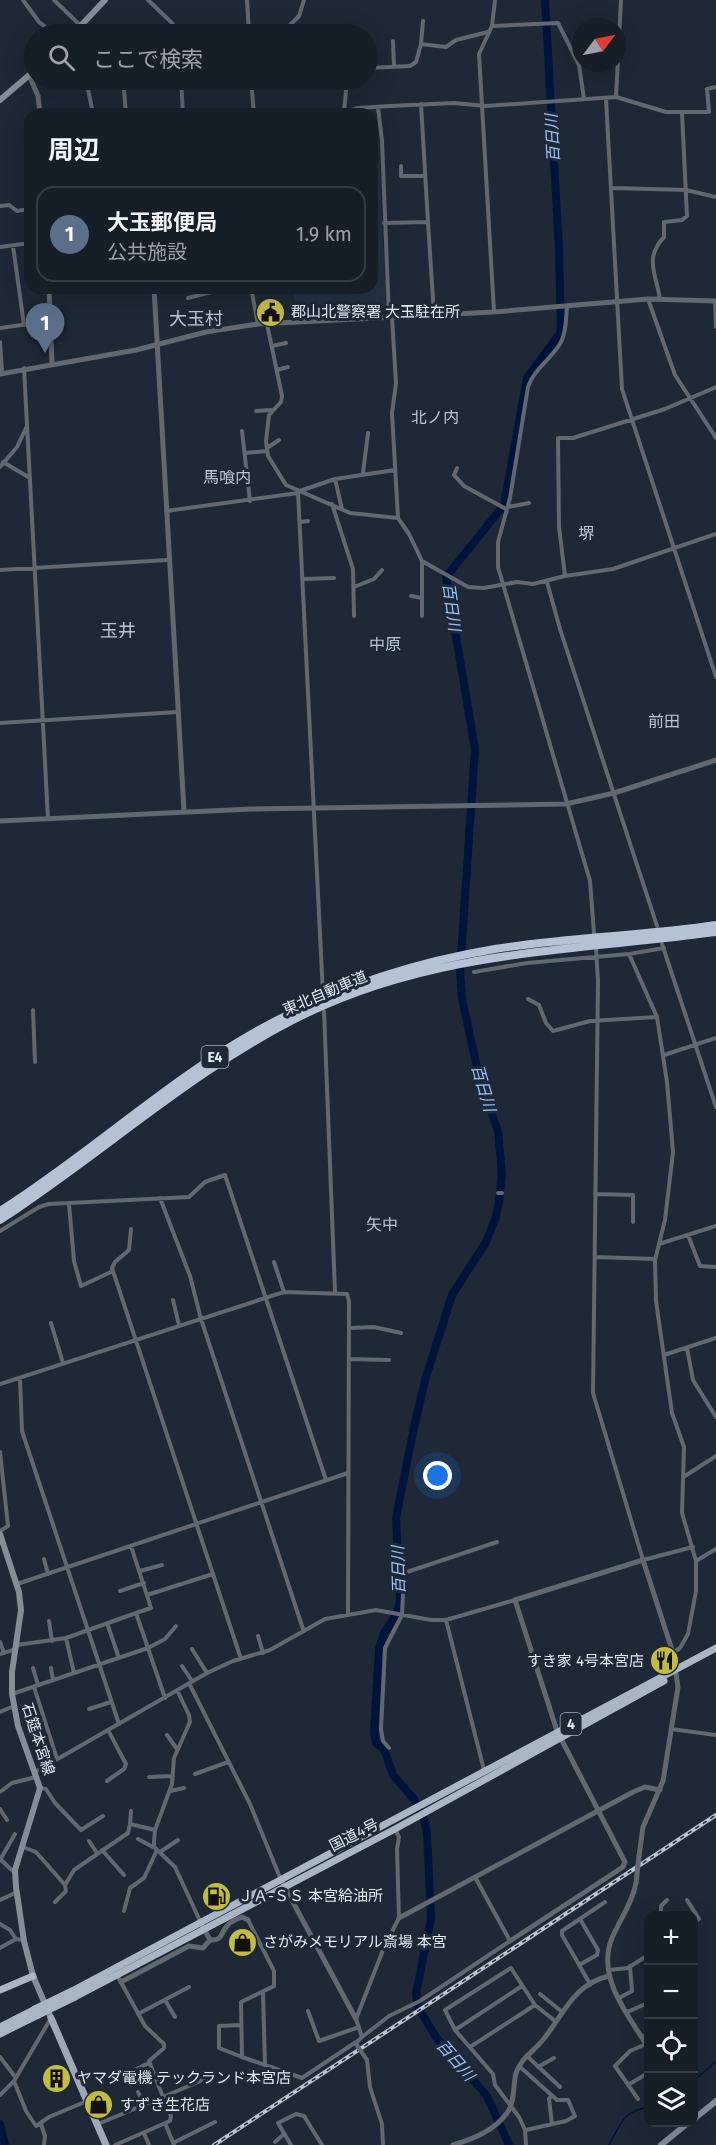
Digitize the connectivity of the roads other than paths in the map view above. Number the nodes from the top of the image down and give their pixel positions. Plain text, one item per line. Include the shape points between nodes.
1 (23, 0) edge
2 (54, 0) edge
3 (105, 0) edge
4 (148, 0) edge
5 (247, 0) edge
6 (304, 0) edge
7 (495, 0) edge
8 (621, 0) edge
9 (423, 21) dead end
10 (42, 24) edge
11 (79, 24) edge
12 (83, 24) edge
13 (169, 24) edge
14 (248, 24) edge
15 (291, 24) edge
16 (492, 26) junction
17 (488, 32) junction
18 (393, 41) dead end
19 (421, 44) junction
20 (394, 67) junction
21 (378, 68) edge
22 (24, 80) edge
23 (716, 87) edge
24 (36, 90) edge
25 (88, 90) edge
26 (124, 90) dead end
27 (182, 90) edge
28 (252, 90) edge
29 (345, 90) edge
30 (616, 97) junction
31 (584, 99) junction
32 (606, 99) junction
33 (0, 100) edge
34 (421, 104) junction
35 (378, 106) junction
36 (482, 106) junction
37 (39, 108) edge
38 (92, 108) edge
39 (126, 108) edge
40 (183, 108) edge
41 (253, 108) edge
42 (343, 108) edge
43 (358, 108) edge
44 (682, 113) junction
45 (401, 165) dead end
46 (425, 176) junction
47 (612, 188) junction
48 (686, 190) junction
49 (716, 197) edge
50 (0, 206) edge
51 (24, 210) edge
52 (428, 222) junction
53 (384, 223) junction
54 (24, 244) edge
55 (13, 246) junction
56 (0, 247) edge
57 (49, 294) edge
58 (154, 294) edge
59 (203, 294) edge
60 (252, 294) edge
61 (188, 298) dead end
62 (648, 299) junction
63 (660, 299) junction
64 (716, 301) edge
65 (618, 302) junction
66 (563, 306) junction
67 (494, 312) junction
68 (434, 315) junction
69 (391, 317) junction
70 (50, 321) junction
71 (258, 324) junction
72 (267, 324) junction
73 (24, 325) junction
74 (716, 327) edge
75 (0, 328) edge
76 (0, 342) edge
77 (286, 343) dead end
78 (157, 345) junction
79 (272, 346) junction
80 (52, 363) junction
81 (288, 367) dead end
82 (24, 368) junction
83 (277, 369) junction
84 (1, 373) edge
85 (716, 387) edge
86 (690, 398) junction
87 (271, 410) junction
88 (256, 411) dead end
89 (632, 419) junction
90 (27, 428) junction
91 (242, 431) dead end
92 (368, 433) dead end
93 (716, 438) edge
94 (279, 440) dead end
95 (267, 450) junction
96 (245, 453) junction
97 (3, 462) junction
98 (0, 467) edge
99 (457, 468) dead end
100 (395, 470) junction
101 (363, 473) junction
102 (30, 478) junction
103 (335, 479) junction
104 (298, 492) junction
105 (250, 501) junction
106 (529, 503) dead end
107 (332, 504) junction
108 (504, 508) junction
109 (342, 509) junction
110 (166, 511) junction
111 (398, 518) junction
112 (308, 521) dead end
113 (301, 522) junction
114 (716, 534) edge
115 (674, 548) junction
116 (167, 560) junction
117 (422, 561) junction
118 (34, 568) junction
119 (0, 570) edge
120 (382, 570) dead end
121 (564, 576) junction
122 (334, 578) dead end
123 (304, 579) junction
124 (547, 582) junction
125 (503, 584) junction
126 (354, 587) junction
127 (411, 596) dead end
128 (422, 597) junction
129 (354, 616) dead end
130 (422, 616) dead end
131 (716, 677) edge
132 (178, 712) junction
133 (42, 721) junction
134 (0, 723) edge
135 (716, 760) edge
136 (614, 793) junction
137 (567, 804) junction
138 (314, 808) junction
139 (184, 812) junction
140 (48, 819) junction
141 (0, 821) edge
142 (716, 925) edge
143 (657, 926) dead end
144 (716, 932) edge
145 (594, 933) dead end
146 (596, 949) dead end
147 (629, 954) junction
148 (471, 956) junction
149 (597, 956) junction
150 (457, 959) junction
151 (474, 972) dead end
152 (323, 994) dead end
153 (528, 999) dead end
154 (33, 1010) dead end
155 (324, 1011) dead end
156 (657, 1017) junction
157 (597, 1020) junction
158 (716, 1038) edge
159 (695, 1045) junction
160 (664, 1054) junction
161 (35, 1062) dead end
162 (716, 1107) edge
163 (595, 1194) junction
164 (160, 1198) junction
165 (69, 1204) junction
166 (0, 1211) edge
167 (0, 1220) edge
168 (633, 1222) dead end
169 (716, 1226) edge
170 (131, 1229) dead end
171 (0, 1231) edge
172 (688, 1235) junction
173 (658, 1244) junction
174 (595, 1257) junction
175 (655, 1259) junction
176 (274, 1262) dead end
177 (716, 1267) edge
178 (113, 1271) junction
179 (284, 1292) junction
180 (334, 1292) junction
181 (266, 1297) junction
182 (173, 1300) dead end
183 (201, 1319) junction
184 (51, 1323) dead end
185 (179, 1325) junction
186 (349, 1328) junction
187 (401, 1333) dead end
188 (716, 1338) edge
189 (135, 1340) junction
190 (687, 1348) junction
191 (664, 1355) junction
192 (349, 1359) junction
193 (389, 1360) dead end
194 (63, 1363) junction
195 (20, 1378) junction
196 (0, 1383) edge
197 (716, 1417) edge
198 (0, 1452) edge
199 (716, 1456) edge
200 (348, 1473) junction
201 (684, 1477) junction
202 (326, 1480) junction
203 (2, 1499) edge
204 (261, 1502) junction
205 (196, 1524) junction
206 (0, 1532) edge
207 (496, 1542) dead end
208 (131, 1546) junction
209 (693, 1547) junction
210 (716, 1549) edge
211 (44, 1559) dead end
212 (643, 1560) junction
213 (696, 1561) junction
214 (162, 1565) dead end
215 (67, 1568) junction
216 (140, 1571) junction
217 (48, 1574) junction
218 (213, 1574) junction
219 (144, 1583) junction
220 (17, 1584) junction
221 (120, 1591) dead end
222 (147, 1595) junction
223 (515, 1600) junction
224 (136, 1613) junction
225 (348, 1615) junction
226 (401, 1615) junction
227 (446, 1620) junction
228 (49, 1621) dead end
229 (107, 1623) junction
230 (176, 1626) dead end
231 (303, 1629) junction
232 (88, 1630) junction
233 (258, 1636) dead end
234 (66, 1638) junction
235 (52, 1641) junction
236 (0, 1642) edge
237 (17, 1647) junction
238 (148, 1648) junction
239 (192, 1649) dead end
240 (716, 1650) edge
241 (2, 1653) edge
242 (263, 1653) junction
243 (673, 1653) junction
244 (119, 1658) junction
245 (241, 1659) junction
246 (99, 1665) junction
247 (182, 1666) dead end
248 (33, 1668) dead end
249 (51, 1668) dead end
250 (74, 1672) junction
251 (676, 1672) junction
252 (207, 1673) junction
253 (53, 1680) junction
254 (190, 1682) junction
255 (36, 1686) junction
256 (177, 1690) junction
257 (12, 1694) junction
258 (165, 1698) junction
259 (111, 1702) junction
260 (14, 1706) junction
261 (89, 1709) dead end
262 (0, 1712) edge
263 (119, 1724) junction
264 (671, 1729) junction
265 (108, 1730) junction
266 (559, 1734) junction
267 (716, 1735) edge
268 (167, 1736) dead end
269 (389, 1748) dead end
270 (178, 1749) junction
271 (57, 1759) junction
272 (228, 1762) junction
273 (484, 1770) junction
274 (195, 1774) dead end
275 (35, 1775) junction
276 (173, 1776) junction
277 (149, 1777) dead end
278 (107, 1781) dead end
279 (40, 1788) junction
280 (184, 1788) dead end
281 (660, 1790) junction
282 (170, 1791) junction
283 (0, 1792) edge
284 (0, 1809) edge
285 (132, 1811) dead end
286 (598, 1811) junction
287 (102, 1816) dead end
288 (7, 1820) dead end
289 (130, 1824) junction
290 (395, 1829) junction
291 (155, 1830) junction
292 (15, 1834) dead end
293 (138, 1839) dead end
294 (89, 1840) dead end
295 (178, 1840) dead end
296 (23, 1847) junction
297 (102, 1850) junction
298 (157, 1850) junction
299 (97, 1853) junction
300 (0, 1860) edge
301 (15, 1874) junction
302 (124, 1875) dead end
303 (475, 1877) junction
304 (282, 1883) junction
305 (65, 1885) junction
306 (17, 1892) junction
307 (0, 1900) edge
308 (667, 1900) dead end
309 (687, 1900) dead end
310 (55, 1902) dead end
311 (606, 1902) dead end
312 (124, 1911) dead end
313 (661, 1911) edge
314 (694, 1911) edge
315 (399, 1918) junction
316 (580, 1919) junction
317 (248, 1920) joint
318 (0, 1924) edge
319 (203, 1926) junction
320 (16, 1939) junction
321 (210, 1940) junction
322 (24, 1941) junction
323 (510, 1941) junction
324 (0, 1948) edge
325 (644, 1957) edge
326 (579, 1965) junction
327 (630, 1966) junction
328 (608, 1973) junction
329 (33, 1976) junction
330 (119, 1979) junction
331 (590, 1983) junction
332 (522, 1986) junction
333 (189, 1987) dead end
334 (0, 1990) edge
335 (263, 1993) junction
336 (73, 1994) junction
337 (540, 1994) dead end
338 (619, 1998) junction
339 (165, 2000) junction
340 (535, 2005) junction
341 (644, 2005) edge
342 (308, 2011) dead end
343 (561, 2011) junction
344 (37, 2012) junction
345 (627, 2012) junction
346 (138, 2014) junction
347 (174, 2017) dead end
348 (51, 2018) junction
349 (356, 2019) junction
350 (555, 2021) junction
351 (241, 2025) junction
352 (0, 2027) edge
353 (359, 2027) junction
354 (455, 2030) junction
355 (0, 2034) edge
356 (362, 2037) junction
357 (642, 2037) joint
358 (644, 2040) edge
359 (356, 2043) junction
360 (644, 2046) edge
361 (470, 2047) junction
362 (526, 2056) junction
363 (0, 2057) edge
364 (242, 2057) junction
365 (555, 2058) dead end
366 (150, 2063) junction
367 (265, 2065) junction
368 (519, 2066) junction
369 (538, 2067) junction
370 (130, 2072) dead end
371 (644, 2075) edge
372 (15, 2079) junction
373 (205, 2079) dead end
374 (628, 2085) junction
375 (560, 2087) dead end
376 (138, 2092) dead end
377 (2, 2094) edge
378 (552, 2095) junction
379 (163, 2097) junction
380 (638, 2098) dead end
381 (87, 2101) junction
382 (716, 2101) edge
383 (511, 2103) junction
384 (144, 2105) junction
385 (698, 2115) edge
386 (215, 2122) dead end
387 (165, 2123) junction
388 (40, 2124) junction
389 (98, 2124) junction
390 (552, 2124) junction
391 (683, 2127) edge
392 (525, 2130) junction
393 (144, 2133) junction
394 (284, 2134) junction
395 (275, 2142) dead end
396 (174, 2144) edge
397 (44, 2145) edge
398 (106, 2145) edge
399 (115, 2145) edge
400 (149, 2145) edge
401 (291, 2145) edge
402 (322, 2145) edge
403 (383, 2145) edge
404 (453, 2145) edge
405 (526, 2145) edge
406 (661, 2145) edge

1 - 10 street
2 - 11 street
3 - 12 main road
4 - 13 street
5 - 14 street
6 - 15 street via 299,16
7 - 16 street
8 - 30 street
9 - 19 street
16 - 17 street
16 - 31 street via 558,23 579,65
17 - 19 street via 456,40 446,47
17 - 36 street via 479,54
18 - 20 street
19 - 20 street via 413,64
20 - 21 street
22 - 33 main road
23 - 44 street via 707,88 709,112
24 - 37 street
25 - 38 street
26 - 39 street
27 - 40 street
28 - 41 street
29 - 42 street
30 - 32 street
30 - 44 street via 652,109
31 - 32 street
31 - 36 street
32 - 47 street
34 - 35 street
34 - 36 street
34 - 46 street
35 - 43 street
35 - 53 street
36 - 67 street
44 - 48 street
45 - 46 street via 401,176
46 - 52 street
47 - 48 street
47 - 65 street
48 - 49 street
48 - 63 street via 687,216 664,222 664,237 654,247 652,268
50 - 51 street
52 - 53 street
52 - 68 street
53 - 69 street
54 - 55 street
55 - 56 street
55 - 73 street
57 - 70 street
58 - 78 street
59 - 61 street
60 - 71 street
62 - 63 street
62 - 65 street
62 - 86 street via 675,375
63 - 64 street
64 - 74 street
65 - 66 street
65 - 89 street via 622,389
66 - 67 street
66 - 108 street via 563,338 535,372 528,387
67 - 68 street
68 - 69 street
69 - 72 street
69 - 100 street via 396,383 392,413
70 - 73 street
70 - 80 street
71 - 72 street
71 - 78 street
72 - 79 street
73 - 75 street
76 - 84 street
77 - 79 street
78 - 80 street
78 - 110 street
79 - 83 street
80 - 82 street
81 - 83 street
82 - 84 street
82 - 90 street
83 - 87 street via 282,400
85 - 86 street
86 - 89 street
86 - 93 street
87 - 88 street
87 - 95 street
89 - 115 street
89 - 121 street via 573,438 558,438
90 - 97 street
90 - 102 street
91 - 96 street
92 - 101 street
94 - 95 street
95 - 96 street
95 - 104 street via 286,485
96 - 105 street
97 - 98 street
97 - 102 street
99 - 108 street via 454,475 460,483
100 - 101 street
100 - 111 street
101 - 103 street
102 - 118 street
103 - 104 street
103 - 109 street
104 - 105 street
104 - 107 street
104 - 113 street
105 - 110 street
106 - 108 street
107 - 109 street
107 - 126 street via 353,569
108 - 125 street via 498,567
109 - 111 street via 358,515
110 - 116 street
111 - 117 street
112 - 113 street
113 - 123 street
114 - 115 street
115 - 121 street via 613,569
115 - 131 street
116 - 118 street
116 - 132 street
117 - 125 street via 476,588
117 - 128 street
118 - 119 street
118 - 133 street
120 - 126 street via 374,579
121 - 124 street
122 - 123 street
123 - 138 street
124 - 125 street
124 - 136 street
125 - 137 street
126 - 129 street
127 - 128 street
128 - 130 street
132 - 133 street
132 - 139 street
133 - 134 street
133 - 140 street
135 - 136 street
136 - 137 street
136 - 143 street
137 - 138 street
137 - 145 street via 590,881
138 - 139 street
138 - 152 street
139 - 140 street
140 - 141 street
142 - 148 highway, 東北自動車道 / E4 via 534,943
144 - 148 highway, 東北自動車道 / E4
146 - 149 street
147 - 149 street
147 - 156 street
147 - 159 street via 663,946
148 - 150 highway, 東北自動車道 / E4
149 - 151 street
149 - 157 street
150 - 166 highway, 東北自動車道 / E4 via 357,985 267,1026 182,1079
150 - 167 highway, 東北自動車道 / E4 via 360,991 271,1032 187,1085
153 - 157 street via 539,1005 553,1030
154 - 161 street
155 - 180 street
156 - 157 street
156 - 160 street
157 - 163 street
158 - 159 street
159 - 160 street
159 - 162 street
160 - 173 street via 673,1152
163 - 168 street via 633,1195
163 - 174 street
164 - 165 street
164 - 181 street via 189,1197 205,1182 225,1175
164 - 183 street via 190,1276
165 - 171 street via 39,1207
165 - 178 street via 74,1261 81,1286
169 - 172 street
170 - 178 street via 129,1250 115,1262
172 - 173 street
172 - 177 street via 700,1266
173 - 175 street
174 - 175 street
174 - 212 street via 592,1394
175 - 191 street
176 - 179 street
178 - 189 street
179 - 180 street
179 - 181 street
180 - 186 street via 347,1294
181 - 183 street
181 - 202 street
182 - 185 street
183 - 185 street
183 - 204 street
184 - 194 street
185 - 189 street
186 - 187 street via 374,1327
186 - 192 street
188 - 190 street
189 - 194 street
189 - 205 street
190 - 191 street
190 - 197 street via 693,1380
191 - 201 street via 672,1413 684,1447
192 - 193 street
192 - 200 street
194 - 195 street
195 - 196 street
195 - 215 street via 22,1431
198 - 203 street
199 - 201 street
200 - 202 street
200 - 225 street
201 - 209 street via 682,1513
202 - 204 street
203 - 206 street via 8,1526
204 - 205 street
204 - 231 street
205 - 208 street
205 - 218 street
206 - 220 main road, 石筵本宮線
207 - 226 street via 404,1573
208 - 215 street
208 - 216 street
209 - 212 street
209 - 213 street
210 - 213 street
211 - 217 street
212 - 223 street
212 - 243 street
213 - 243 street via 696,1591 688,1634
214 - 216 street
215 - 217 street
215 - 232 street
216 - 219 street
217 - 220 street
218 - 222 street
218 - 245 street
219 - 221 street
219 - 222 street
220 - 237 main road, 石筵本宮線 via 21,1622
222 - 224 street via 152,1608
223 - 227 street
223 - 266 street
224 - 229 street
224 - 238 street
225 - 226 street via 369,1610
225 - 231 street via 325,1619
226 - 227 street
226 - 269 street via 385,1648 381,1729
227 - 273 street
228 - 235 street
229 - 232 street
229 - 244 street
230 - 238 street via 165,1639
231 - 242 street
232 - 234 street
232 - 246 street
233 - 242 street
234 - 235 street
234 - 250 street
235 - 237 street
236 - 241 street
237 - 241 street
237 - 257 main road, 石筵本宮線
238 - 244 street
238 - 258 street
239 - 252 street
240 - 251 highway, 国道4号 / 4
242 - 245 street
243 - 251 street
244 - 246 street
245 - 252 street
246 - 250 street
246 - 259 street
247 - 254 street
248 - 255 street
249 - 253 street
250 - 253 street
251 - 264 street via 678,1687
251 - 266 highway, 国道4号 / 4
252 - 254 street
253 - 255 street
254 - 256 street
254 - 272 street
255 - 257 street
255 - 271 street
256 - 258 street
256 - 270 street via 190,1722
257 - 260 main road, 石筵本宮線
258 - 263 street
259 - 261 street
259 - 263 street
260 - 262 street
260 - 275 main road, 石筵本宮線
263 - 265 street
264 - 267 street
264 - 281 street
265 - 271 street
265 - 278 street via 126,1764
266 - 273 highway, 国道4号 / 4
266 - 286 street
266 - 290 highway, 国道4号 / 4
268 - 270 street
270 - 276 street
271 - 275 street
272 - 274 street
272 - 304 street
273 - 304 highway, 国道4号 / 4
275 - 279 main road, 石筵本宮線
275 - 283 street
276 - 277 street
276 - 282 street
279 - 287 street via 46,1789 81,1830
279 - 296 main road, 石筵本宮線
280 - 282 street
281 - 286 street via 640,1789
281 - 328 street, bridge via 643,1827 633,1899 609,1947
282 - 291 street
284 - 288 street
285 - 289 street
286 - 303 street
286 - 323 street via 624,1858 623,1867
289 - 291 street
289 - 297 street via 128,1833
290 - 304 highway, 国道4号 / 4
290 - 315 street via 399,1837
291 - 298 street
292 - 300 street
293 - 298 street
294 - 299 street
295 - 298 street
296 - 301 main road, 石筵本宮線
296 - 305 street via 36,1852
297 - 299 street
297 - 302 street
298 - 312 street via 144,1878 130,1888
298 - 319 street via 175,1867
299 - 305 street via 74,1870
300 - 301 street
301 - 306 main road, 石筵本宮線
303 - 315 street
303 - 323 street
304 - 319 highway, 国道4号 / 4
304 - 349 street
305 - 310 street via 66,1891
306 - 307 street
306 - 322 main road, 石筵本宮線
308 - 313 street
309 - 314 street
311 - 316 street
315 - 349 street
316 - 326 street via 562,1931
316 - 326 street via 598,1950
317 - 321 street via 246,1916 238,1919 227,1926 219,1940
317 - 335 street via 274,1971 274,1986
318 - 320 street
319 - 321 street
319 - 330 highway, 国道4号 / 4
319 - 336 highway, 国道4号 / 4
320 - 322 street
320 - 324 street
321 - 330 street via 204,1947 189,1946
322 - 329 main road, 石筵本宮線
323 - 356 street
325 - 327 street
326 - 331 street
327 - 328 street
327 - 338 street via 632,1991
328 - 331 street
328 - 338 street
329 - 334 highway
329 - 348 main road, 石筵本宮線
330 - 336 highway, 国道4号 / 4
330 - 346 street
331 - 343 street
332 - 340 street
332 - 354 street
332 - 354 street via 511,1968 446,2009
333 - 339 street
335 - 351 street via 242,2002
335 - 367 street
336 - 344 highway, 国道4号 / 4, bridge
337 - 343 street
338 - 345 street
339 - 346 street
339 - 347 street
340 - 350 street
340 - 361 street
341 - 345 street
342 - 353 street via 319,2041
343 - 350 street
344 - 352 highway, 国道4号 / 4
344 - 355 highway, 国道4号 / 4
345 - 357 street
346 - 366 street via 164,2044
348 - 372 street
348 - 381 main road
349 - 353 street
350 - 362 street via 540,2044
351 - 364 street
351 - 364 street via 219,2026 219,2048
353 - 356 street
354 - 361 street
356 - 359 street
357 - 358 street
359 - 367 street via 302,2078
359 - 403 street, bridge via 367,2060
360 - 374 street via 630,2051 615,2066
361 - 383 street
362 - 368 street
362 - 369 street
363 - 372 street
364 - 367 street
365 - 369 street
366 - 370 street
366 - 379 street
368 - 378 street
368 - 383 street
369 - 375 street
371 - 374 street
372 - 377 street
372 - 388 street via 33,2124
373 - 379 street
374 - 380 street
376 - 384 street
378 - 390 street
378 - 390 street via 568,2100 575,2116
379 - 384 street
379 - 387 street via 171,2116
381 - 388 street
381 - 389 main road
382 - 385 main road
383 - 392 street
383 - 404 street via 504,2116 477,2138
384 - 389 street
386 - 396 street
387 - 393 street
387 - 396 street
388 - 397 street
389 - 398 main road
390 - 392 street
391 - 406 main road
392 - 405 street
393 - 399 street
393 - 400 street
394 - 395 street
394 - 401 street
394 - 402 street via 278,2123 296,2114 304,2116

